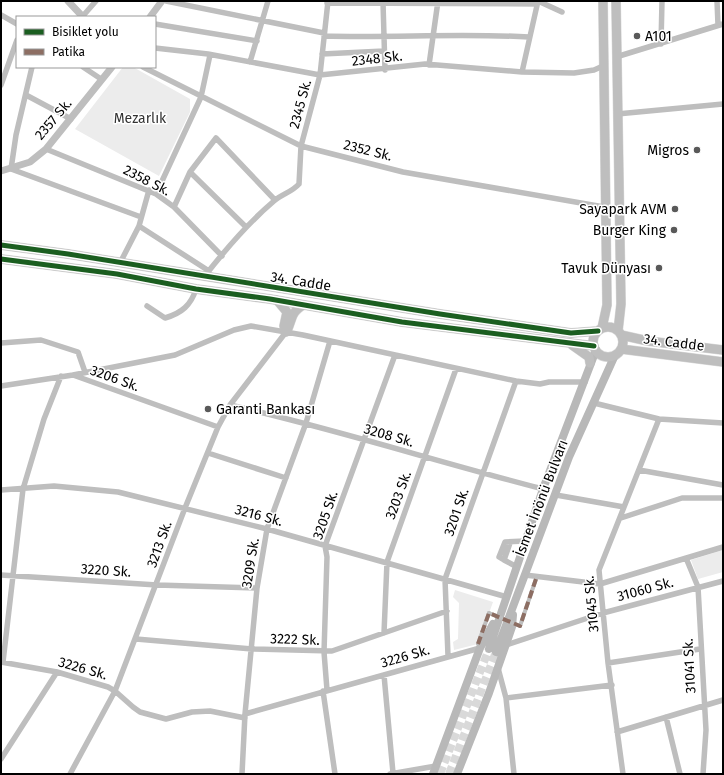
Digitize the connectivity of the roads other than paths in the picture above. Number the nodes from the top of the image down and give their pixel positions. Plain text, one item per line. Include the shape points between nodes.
1 (68, 1) edge
2 (96, 1) edge
3 (162, 1) edge
4 (166, 1) edge
5 (268, 1) edge
6 (603, 1) edge
7 (616, 1) edge
8 (662, 1) edge
9 (717, 1) edge
10 (328, 2) edge
11 (400, 2) edge
12 (438, 2) edge
13 (479, 2) edge
14 (538, 2) edge
15 (383, 3) edge
16 (562, 12) dead end
17 (1, 16) edge
18 (82, 16) edge
19 (84, 16) edge
20 (151, 16) edge
21 (262, 22) junction
22 (16, 24) edge
23 (156, 24) edge
24 (720, 25) edge
25 (324, 35) junction
26 (434, 37) junction
27 (530, 37) junction
28 (383, 38) junction
29 (257, 41) junction
30 (16, 43) edge
31 (662, 44) junction
32 (156, 48) edge
33 (384, 51) junction
34 (322, 54) junction
35 (210, 55) junction
36 (616, 57) junction
37 (250, 62) junction
38 (429, 64) junction
39 (603, 66) junction
40 (32, 68) edge
41 (84, 68) edge
42 (111, 68) edge
43 (145, 68) edge
44 (385, 70) junction
45 (522, 72) junction
46 (320, 75) junction
47 (101, 79) junction
48 (1, 85) edge
49 (26, 95) junction
50 (200, 97) junction
51 (723, 104) edge
52 (617, 114) junction
53 (71, 119) junction
54 (301, 146) junction
55 (46, 149) junction
56 (11, 169) junction
57 (1, 171) edge
58 (190, 172) junction
59 (149, 190) junction
60 (156, 194) junction
61 (275, 200) junction
62 (604, 207) junction
63 (174, 208) junction
64 (142, 217) junction
65 (139, 226) junction
66 (246, 227) junction
67 (1, 245) edge
68 (222, 256) junction
69 (1, 259) edge
70 (120, 263) junction
71 (206, 274) junction
72 (196, 289) junction
73 (277, 300) junction
74 (303, 304) junction
75 (147, 306) dead end
76 (290, 313) junction
77 (600, 330) junction
78 (286, 332) junction
79 (620, 333) junction
80 (330, 341) junction
81 (568, 342) junction
82 (1, 343) edge
83 (595, 348) junction
84 (723, 350) edge
85 (618, 352) junction
86 (395, 356) junction
87 (723, 362) edge
88 (590, 363) junction
89 (456, 369) junction
90 (85, 372) junction
91 (73, 375) junction
92 (61, 376) junction
93 (516, 381) junction
94 (585, 382) junction
95 (1, 386) edge
96 (594, 403) junction
97 (230, 404) junction
98 (660, 419) junction
99 (306, 422) junction
100 (723, 423) edge
101 (218, 427) junction
102 (364, 441) junction
103 (208, 453) junction
104 (425, 458) junction
105 (639, 470) junction
106 (482, 474) junction
107 (286, 478) junction
108 (723, 485) edge
109 (23, 489) junction
110 (543, 489) junction
111 (1, 490) edge
112 (556, 495) junction
113 (723, 498) edge
114 (624, 507) junction
115 (185, 508) junction
116 (620, 518) junction
117 (267, 529) junction
118 (525, 541) junction
119 (325, 546) junction
120 (723, 547) edge
121 (686, 558) junction
122 (387, 562) junction
123 (517, 567) junction
124 (525, 575) junction
125 (1, 576) edge
126 (14, 576) junction
127 (536, 576) junction
128 (445, 579) junction
129 (723, 581) edge
130 (600, 584) junction
131 (157, 585) junction
132 (698, 587) junction
133 (257, 588) junction
134 (516, 597) junction
135 (505, 601) junction
136 (447, 611) junction
137 (603, 613) junction
138 (384, 633) junction
139 (136, 640) junction
140 (506, 645) junction
141 (479, 646) junction
142 (700, 649) junction
143 (252, 650) junction
144 (324, 652) junction
145 (448, 656) junction
146 (2, 662) edge
147 (608, 663) junction
148 (497, 668) junction
149 (57, 672) junction
150 (384, 675) junction
151 (612, 685) junction
152 (115, 691) junction
153 (325, 691) junction
154 (506, 698) junction
155 (723, 700) edge
156 (704, 705) junction
157 (245, 716) junction
158 (666, 717) junction
159 (617, 732) junction
160 (1, 759) edge
161 (434, 770) edge
162 (391, 773) edge
163 (70, 774) edge
164 (242, 774) edge
165 (335, 774) edge
166 (457, 774) edge
167 (514, 774) edge
168 (623, 774) edge
169 (680, 774) edge
170 (703, 774) edge

1 - 18 street
2 - 19 street
3 - 20 street
4 - 21 street
5 - 21 street
6 - 39 main road
7 - 36 main road
8 - 31 street
9 - 24 street
10 - 15 street
10 - 25 street, 2345 Sk.
11 - 12 street
11 - 15 street
12 - 13 street
12 - 26 street
13 - 14 street
14 - 16 street
14 - 27 street
15 - 28 street
17 - 22 street
21 - 25 street
21 - 29 street
23 - 29 street
24 - 31 street
25 - 28 street
25 - 34 street, 2345 Sk.
26 - 27 street via 480,34
26 - 28 street
26 - 38 street
27 - 45 street
28 - 33 street
29 - 37 street
30 - 48 street
31 - 36 street
32 - 35 street, 2348 Sk.
33 - 34 street
33 - 44 street
34 - 46 street, 2345 Sk.
35 - 37 street, 2348 Sk.
35 - 50 street
36 - 52 main road
37 - 46 street, 2348 Sk.
38 - 44 street, 2348 Sk.
38 - 45 street, 2348 Sk.
39 - 45 street, 2348 Sk. via 574,73
39 - 62 main road
40 - 49 street
41 - 47 street
42 - 47 street, 2357 Sk.
43 - 50 street, 2352 Sk.
44 - 46 street, 2348 Sk.
46 - 54 street, 2345 Sk.
47 - 53 street, 2357 Sk.
49 - 53 street
49 - 56 street
50 - 54 street, 2352 Sk.
50 - 60 street
51 - 52 street
52 - 79 main road
53 - 55 street, 2357 Sk.
54 - 61 street, 2345 Sk. via 299,184
54 - 62 street, 2352 Sk. via 403,172
55 - 56 street, 2357 Sk. via 30,162
55 - 59 street, 2358 Sk.
56 - 57 street, 2357 Sk.
56 - 64 street
58 - 61 street via 216,138
58 - 63 street
58 - 66 street
59 - 60 street, 2358 Sk.
59 - 64 street
60 - 63 street, 2358 Sk.
61 - 66 street
62 - 77 main road via 606,305
63 - 68 street, 2358 Sk.
64 - 65 street
65 - 70 street
65 - 71 street
66 - 68 street
67 - 70 main road, 34. Cadde
68 - 71 street
69 - 72 main road, 34. Cadde via 117,274
70 - 71 main road, 34. Cadde
71 - 77 main road, 34. Cadde via 440,314 571,333
72 - 73 main road, 34. Cadde
72 - 75 street via 193,300 184,310 174,315 165,318
73 - 74 main road, 34. Cadde
73 - 76 main road
74 - 76 main road
74 - 81 main road, 34. Cadde via 402,322
76 - 78 main road via 284,326
77 - 79 main road via 611,328
77 - 83 main road via 593,339
78 - 80 street
78 - 90 street via 251,326 234,330 175,355
78 - 97 street, 3213 Sk.
79 - 84 main road, 34. Cadde via 648,341
79 - 85 main road via 623,340
80 - 86 street
80 - 99 street, 3209 Sk.
81 - 83 main road, 34. Cadde
81 - 88 main road via 583,351
82 - 90 street via 41,340 78,352
83 - 85 main road via 605,357
83 - 88 main road, İsmet İnönü Bulvarı
85 - 87 main road, 34. Cadde
85 - 96 main road, İsmet İnönü Bulvarı
86 - 89 street
86 - 102 street, 3205 Sk.
88 - 94 main road, İsmet İnönü Bulvarı
89 - 93 street
89 - 104 street, 3203 Sk.
90 - 91 street
91 - 92 street, 3206 Sk.
91 - 101 street, 3206 Sk.
92 - 95 street, 3206 Sk.
92 - 109 street via 44,419
93 - 94 street via 540,384
93 - 106 street, 3201 Sk.
94 - 110 main road, İsmet İnönü Bulvarı
96 - 98 street
96 - 112 main road, İsmet İnönü Bulvarı via 569,457
97 - 99 street, 3208 Sk.
97 - 101 street, 3213 Sk.
98 - 100 street
98 - 105 street, 31045 Sk.
99 - 102 street, 3208 Sk.
99 - 107 street, 3209 Sk.
101 - 103 street, 3213 Sk.
102 - 104 street, 3208 Sk.
102 - 119 street, 3205 Sk.
103 - 107 street
103 - 115 street, 3213 Sk.
104 - 106 street, 3208 Sk.
104 - 122 street, 3203 Sk.
105 - 108 street
105 - 114 street, 31045 Sk.
106 - 110 street, 3208 Sk.
106 - 128 street, 3201 Sk.
107 - 117 street, 3209 Sk.
109 - 111 street, 3216 Sk.
109 - 115 street, 3216 Sk. via 54,486 118,492
109 - 126 street
110 - 118 main road, İsmet İnönü Bulvarı
112 - 114 street
112 - 124 main road, İsmet İnönü Bulvarı
113 - 116 street via 682,498
114 - 116 street, 31045 Sk.
115 - 117 street, 3216 Sk.
115 - 131 street, 3213 Sk.
116 - 130 street, 31045 Sk. via 599,570
117 - 119 street, 3216 Sk.
117 - 133 street, 3209 Sk.
118 - 123 main road, İsmet İnönü Bulvarı
118 - 123 street via 510,543 504,560
119 - 122 street, 3216 Sk.
119 - 144 street, 3205 Sk. via 327,557
120 - 121 street
121 - 130 street
121 - 132 street, 31041 Sk.
122 - 128 street, 3216 Sk.
122 - 138 street, 3203 Sk.
123 - 135 main road, İsmet İnönü Bulvarı
124 - 127 street
124 - 134 main road, İsmet İnönü Bulvarı
125 - 126 street, 3220 Sk.
126 - 131 street, 3220 Sk.
126 - 146 street
127 - 130 street
127 - 141 street, bridge via 520,626 489,614
128 - 135 street, 3216 Sk.
128 - 136 street, 3201 Sk.
129 - 132 street, 31060 Sk.
130 - 137 street, 31045 Sk.
131 - 133 street, 3220 Sk.
131 - 139 street, 3213 Sk.
132 - 137 street, 31060 Sk.
132 - 142 street, 31041 Sk.
133 - 143 street, 3209 Sk.
134 - 135 main road, İsmet İnönü Bulvarı via 493,651
134 - 140 main road via 512,627
135 - 141 main road
136 - 138 street, 3222 Sk.
136 - 145 street, 3201 Sk.
137 - 140 street, 31060 Sk.
137 - 147 street, 31045 Sk.
138 - 144 street, 3222 Sk.
139 - 143 street, 3222 Sk.
139 - 152 street, 3213 Sk.
140 - 148 main road
141 - 145 street, 3226 Sk.
141 - 161 main road
142 - 147 street
142 - 156 street, 31041 Sk.
143 - 144 street, 3222 Sk.
143 - 157 street, 3209 Sk.
144 - 153 street, 3205 Sk.
145 - 150 street, 3226 Sk.
146 - 149 street, 3226 Sk.
147 - 151 street, 31045 Sk.
148 - 154 street
148 - 166 main road
149 - 152 street, 3226 Sk.
149 - 160 street
150 - 153 street, 3226 Sk.
150 - 162 street
151 - 154 street
151 - 159 street, 31045 Sk.
152 - 157 street, 3226 Sk. via 132,708 166,719 192,712 210,711
152 - 163 street, 3213 Sk.
153 - 157 street, 3226 Sk.
153 - 165 street, 3205 Sk.
154 - 167 street
155 - 156 street
156 - 158 street
156 - 170 street, 31041 Sk. via 706,730
157 - 164 street, 3209 Sk.
158 - 159 street
158 - 169 street
159 - 168 street, 31045 Sk.
161 - 162 street

